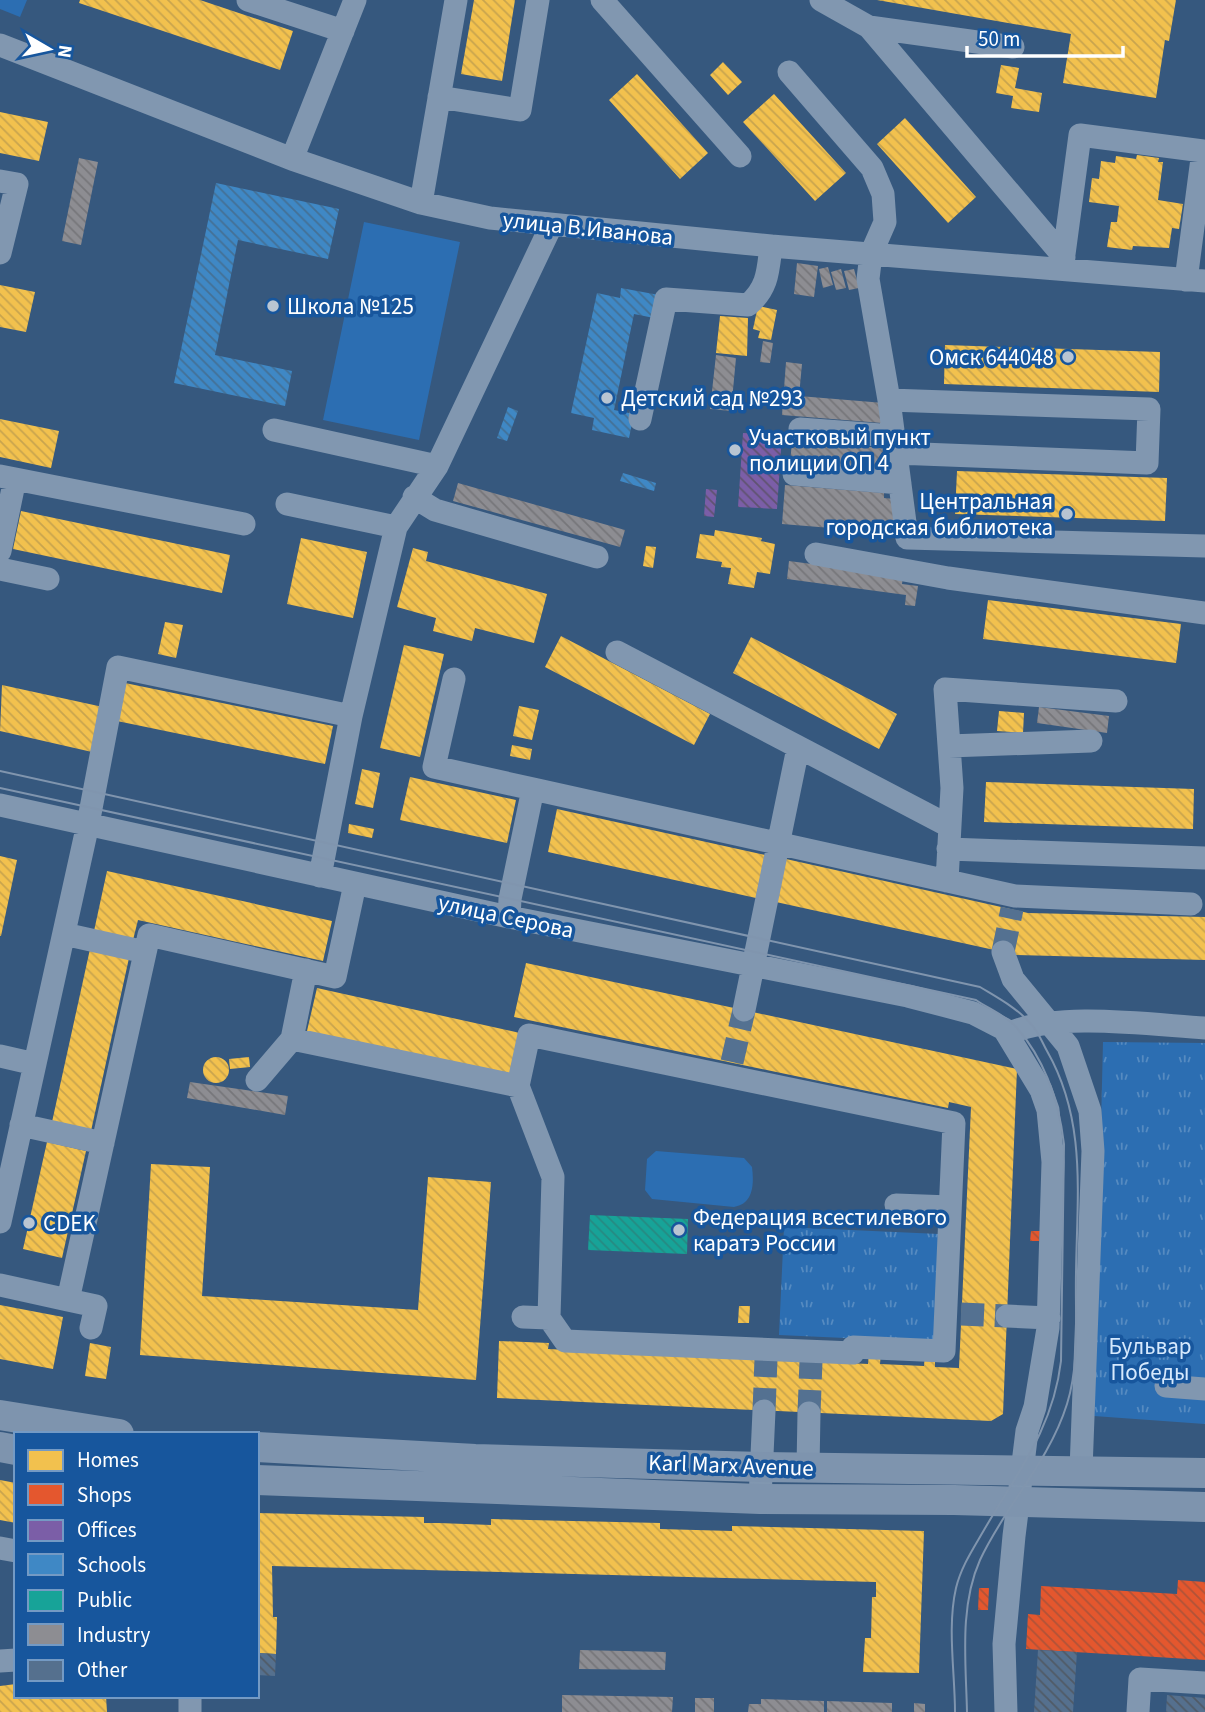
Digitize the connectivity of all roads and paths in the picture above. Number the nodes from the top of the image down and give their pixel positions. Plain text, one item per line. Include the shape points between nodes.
1 (248, 0) edge
2 (355, 0) edge
3 (456, 0) edge
4 (538, 0) edge
5 (602, 0) edge
6 (821, 0) edge
7 (869, 27) junction
8 (343, 31) junction
9 (0, 45) edge
10 (1013, 47) dead end
11 (789, 72) dead end
12 (439, 97) junction
13 (740, 156) dead end
14 (292, 159) junction
15 (0, 181) edge
16 (422, 203) junction
17 (551, 226) junction
18 (771, 246) junction
19 (0, 253) edge
20 (871, 254) junction
21 (1063, 263) junction
22 (1196, 280) edge
23 (889, 400) junction
24 (640, 419) dead end
25 (800, 429) dead end
26 (275, 430) dead end
27 (895, 445) junction
28 (437, 466) junction
29 (794, 474) dead end
30 (8, 477) edge
31 (900, 483) junction
32 (414, 497) junction
33 (287, 503) dead end
34 (244, 524) dead end
35 (396, 527) junction
36 (941, 539) junction
37 (1205, 546) edge
38 (0, 551) edge
39 (816, 554) dead end
40 (597, 557) dead end
41 (0, 569) edge
42 (948, 578) junction
43 (48, 579) dead end
44 (1205, 613) edge
45 (617, 652) dead end
46 (454, 679) dead end
47 (1116, 701) dead end
48 (351, 716) junction
49 (1091, 741) dead end
50 (949, 746) junction
51 (797, 748) junction
52 (533, 789) junction
53 (0, 805) edge
54 (88, 824) junction
55 (948, 837) junction
56 (777, 843) junction
57 (1205, 858) edge
58 (320, 876) junction
59 (947, 881) junction
60 (355, 884) junction
61 (1191, 904) dead end
62 (509, 917) junction
63 (64, 934) junction
64 (145, 952) junction
65 (1003, 952) tunnel mouth
66 (752, 967) junction
67 (306, 970) junction
68 (744, 1010) tunnel mouth
69 (1049, 1025) junction
70 (1205, 1028) edge
71 (1009, 1034) junction
72 (292, 1039) junction
73 (0, 1056) edge
74 (35, 1064) junction
75 (257, 1080) dead end
76 (519, 1086) junction
77 (21, 1125) junction
78 (103, 1143) junction
79 (896, 1205) dead end
80 (950, 1207) junction
81 (0, 1222) edge
82 (0, 1285) edge
83 (68, 1300) junction
84 (1007, 1316) tunnel mouth
85 (523, 1317) dead end
86 (549, 1318) junction
87 (1049, 1318) junction
88 (92, 1328) dead end
89 (1166, 1387) dead end
90 (1205, 1389) edge
91 (764, 1411) tunnel mouth
92 (809, 1413) tunnel mouth
93 (0, 1415) edge
94 (106, 1432) edge
95 (259, 1447) edge
96 (762, 1467) junction
97 (808, 1467) junction
98 (1023, 1468) junction
99 (1081, 1470) junction
100 (1205, 1473) edge
101 (259, 1480) edge
102 (760, 1499) junction
103 (1018, 1502) junction
104 (1205, 1507) edge
105 (1205, 1683) edge
106 (1006, 1712) edge
107 (1138, 1712) edge

1 - 8 street
2 - 8 street
3 - 12 street
4 - 12 street via 520,110
5 - 13 street
6 - 7 street
7 - 10 street
7 - 21 street
8 - 14 street
9 - 14 street, улица В.Иванова
11 - 20 street via 872,168 883,194 885,222
12 - 16 street
14 - 16 street, улица В.Иванова
15 - 19 street via 17,184
16 - 17 street, улица В.Иванова
17 - 18 street, улица В.Иванова
17 - 28 street
18 - 20 street, улица В.Иванова
18 - 24 street via 768,280 748,305 666,299
20 - 21 street, улица В.Иванова
20 - 23 street via 868,279
21 - 22 street, улица В.Иванова
21 - 22 street via 1080,135 1203,151
23 - 27 street
23 - 27 street via 1149,409 1147,463
25 - 27 street
26 - 28 street
27 - 31 street
28 - 32 street
29 - 31 street
30 - 34 street
30 - 38 street
31 - 36 street via 907,538
32 - 35 street
32 - 40 street via 435,510
33 - 35 street
35 - 48 street
36 - 37 street
36 - 42 street
39 - 42 street
41 - 43 street
42 - 44 street
45 - 51 street
46 - 52 street via 434,766
47 - 50 street via 945,689
48 - 54 street via 118,667
48 - 58 street
49 - 50 street
50 - 55 street
51 - 55 street
51 - 56 street
52 - 56 street
52 - 62 street
53 - 54 street, улица Серова
54 - 58 street, улица Серова
54 - 63 street
55 - 57 street
55 - 59 street
56 - 59 street
56 - 66 street
58 - 60 street, улица Серова
59 - 61 street via 1014,903
60 - 62 street, улица Серова
60 - 67 street via 335,977
62 - 66 street, улица Серова
63 - 64 street
63 - 74 street
64 - 67 street via 149,935
64 - 78 street
65 - 69 street via 1013,979
66 - 68 street
66 - 71 street, улица Серова via 974,1013
67 - 72 street
69 - 70 street via 1088,1022
69 - 71 street
69 - 99 street via 1068,1046 1079,1073 1090,1111 1093,1151
71 - 87 street via 1034,1073 1048,1110 1053,1162
72 - 75 street
72 - 76 street
73 - 74 street
74 - 77 street
76 - 80 street via 528,1035 731,1069 954,1123
76 - 86 street via 553,1177
77 - 78 street
77 - 81 street
78 - 83 street
79 - 80 street
80 - 86 street via 953,1314 944,1351 853,1348 853,1353 811,1356 565,1341
82 - 83 street
83 - 88 street via 96,1306
84 - 87 street
85 - 86 street
87 - 98 street
89 - 90 street
91 - 96 street
92 - 97 street
93 - 94 main road
95 - 96 main road, Karl Marx Avenue
96 - 97 main road, Karl Marx Avenue
96 - 102 street
97 - 98 main road, Karl Marx Avenue
98 - 99 main road, Karl Marx Avenue
98 - 103 street
99 - 100 main road, Karl Marx Avenue
101 - 102 main road, Karl Marx Avenue
102 - 103 main road, Karl Marx Avenue
103 - 104 main road, Karl Marx Avenue
103 - 106 street via 1004,1644
105 - 107 street via 1140,1679

